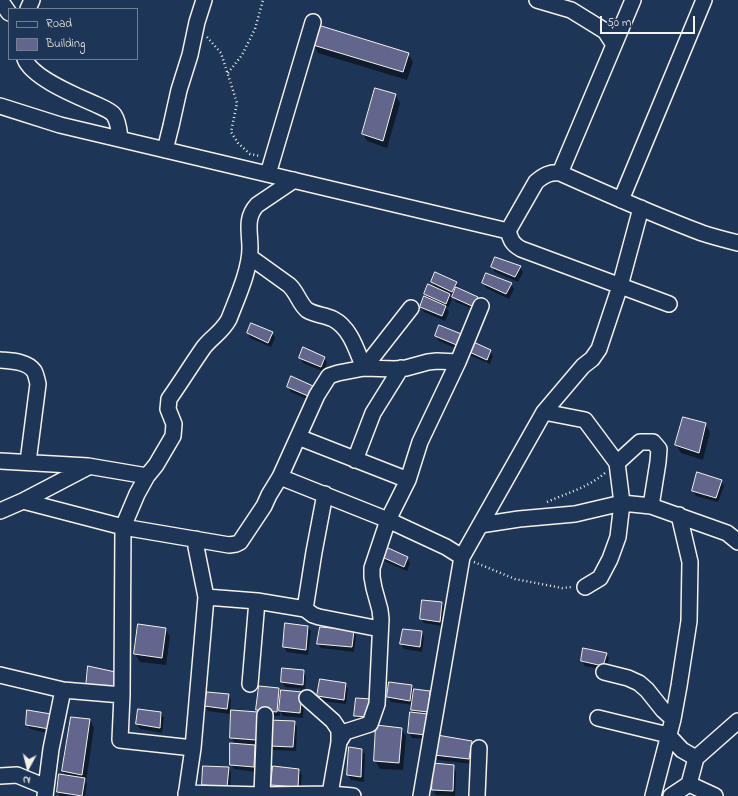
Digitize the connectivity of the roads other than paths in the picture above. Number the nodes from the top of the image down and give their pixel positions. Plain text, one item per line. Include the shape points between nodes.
1 (0, 0) edge
2 (204, 0) edge
3 (537, 0) edge
4 (633, 0) edge
5 (704, 0) edge
6 (8, 12) edge
7 (313, 22) dead end
8 (614, 45) junction
9 (25, 60) edge
10 (0, 106) edge
11 (120, 139) junction
12 (165, 150) junction
13 (560, 172) junction
14 (268, 174) junction
15 (294, 180) junction
16 (621, 200) junction
17 (641, 208) junction
18 (508, 231) junction
19 (738, 243) edge
20 (250, 257) junction
21 (620, 286) junction
22 (668, 304) dead end
23 (481, 306) dead end
24 (411, 308) dead end
25 (0, 360) edge
26 (458, 362) junction
27 (364, 368) junction
28 (401, 368) junction
29 (544, 412) junction
30 (298, 437) junction
31 (355, 460) junction
32 (0, 461) edge
33 (28, 462) junction
34 (617, 463) junction
35 (88, 466) junction
36 (147, 476) junction
37 (280, 477) junction
38 (408, 480) junction
39 (325, 494) junction
40 (23, 501) junction
41 (622, 502) junction
42 (651, 506) junction
43 (0, 511) edge
44 (679, 515) junction
45 (388, 520) junction
46 (480, 525) junction
47 (123, 527) junction
48 (196, 539) junction
49 (738, 542) edge
50 (462, 557) junction
51 (584, 587) road end
52 (206, 597) junction
53 (257, 601) junction
54 (305, 609) junction
55 (380, 629) junction
56 (604, 672) dead end
57 (0, 675) edge
58 (250, 684) dead end
59 (63, 690) junction
60 (122, 695) junction
61 (307, 698) dead end
62 (265, 715) dead end
63 (598, 718) dead end
64 (673, 719) junction
65 (738, 721) edge
66 (668, 735) junction
67 (339, 742) junction
68 (193, 748) junction
69 (479, 748) dead end
70 (696, 758) junction
71 (0, 776) edge
72 (689, 784) junction
73 (45, 791) edge
74 (330, 794) junction
75 (186, 795) edge
76 (262, 795) edge
77 (353, 796) edge
78 (421, 796) edge
79 (477, 796) edge
80 (654, 796) edge
81 (671, 796) edge
82 (715, 796) edge

1 - 6 street
2 - 12 street
3 - 8 street via 571,10 605,31
4 - 8 street
5 - 16 street
7 - 14 street
8 - 13 street
9 - 11 street via 52,84 113,114 118,124
10 - 11 street via 60,125
11 - 12 street
12 - 14 street
13 - 16 street
13 - 18 street via 542,176 536,182
14 - 15 street
15 - 18 street
15 - 20 street via 253,210 249,228
16 - 17 street
17 - 19 street via 704,233
17 - 21 street
18 - 21 street via 515,246 521,249
20 - 27 street via 289,285 309,311 333,319 346,329
20 - 36 street via 226,326 205,346 169,399 168,409 174,424 173,436
21 - 22 street
21 - 29 street via 599,349
23 - 26 street
24 - 27 street
25 - 33 street via 28,365 35,372 38,384
26 - 28 street via 437,361
26 - 38 street via 420,442
27 - 28 street
27 - 30 street via 329,376 317,395
28 - 31 street via 374,413
29 - 34 street via 585,420
29 - 46 street
30 - 31 street
30 - 37 street
31 - 38 street
32 - 33 street
33 - 35 street
34 - 41 street
34 - 42 street via 640,442 653,442 658,449 658,462
35 - 36 street
35 - 40 street
36 - 47 street
37 - 39 street
37 - 48 street via 240,542 229,544
38 - 45 street
39 - 45 street
39 - 54 street
40 - 43 street
40 - 47 street
41 - 42 street
41 - 46 street via 576,514
41 - 51 street via 618,537 610,559 600,578
42 - 44 street
44 - 49 street via 727,533
44 - 64 street via 690,562 689,621
45 - 50 street via 446,546
45 - 55 street via 372,568 380,610
46 - 50 street
47 - 48 street
47 - 60 street
48 - 52 street
50 - 78 street
52 - 53 street
52 - 68 street
53 - 54 street
53 - 58 street
54 - 55 street via 319,617
55 - 67 street via 375,711 370,724 345,732
56 - 64 street via 639,683
57 - 59 street
59 - 60 street
59 - 73 street
60 - 68 street via 120,740
61 - 67 street via 333,721 339,730
62 - 76 street
63 - 66 street
64 - 66 street
65 - 70 street
66 - 70 street via 682,750
66 - 80 street
67 - 74 street
68 - 75 street
69 - 79 street
70 - 72 street
71 - 73 street via 17,775
72 - 81 street
72 - 82 street
74 - 76 street
74 - 77 street
75 - 76 street

